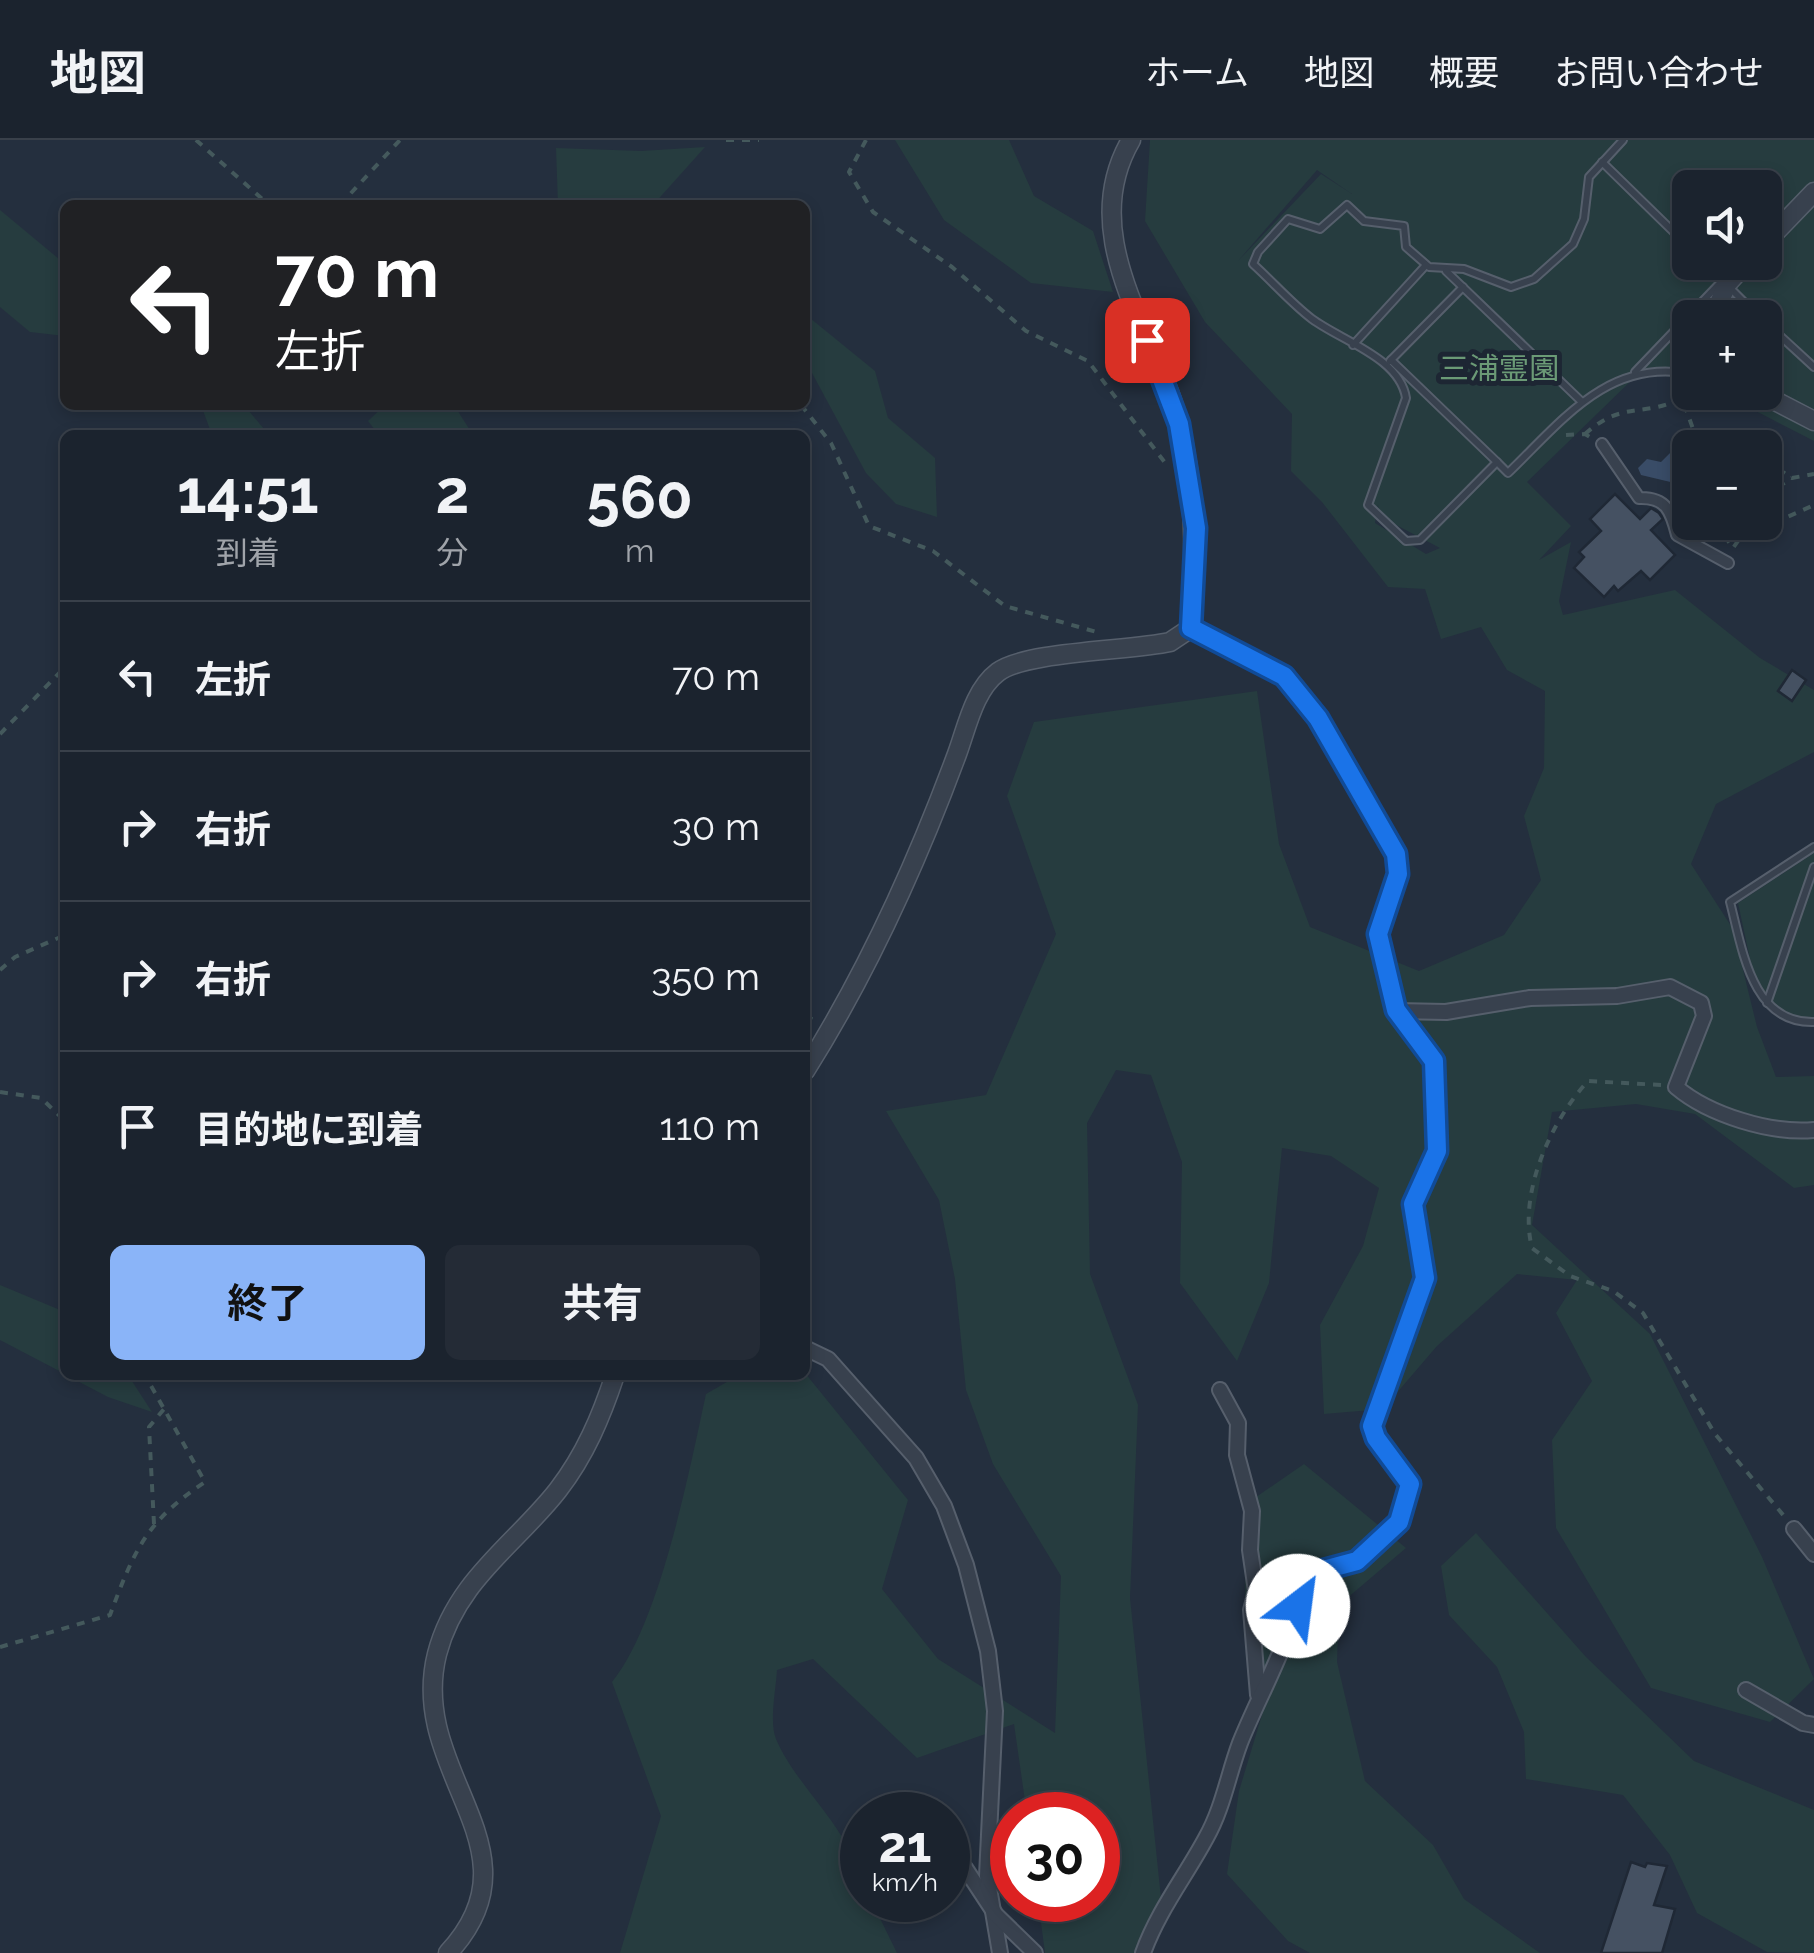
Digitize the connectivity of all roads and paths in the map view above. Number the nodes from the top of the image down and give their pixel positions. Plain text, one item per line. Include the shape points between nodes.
1 (196, 140) edge
2 (400, 140) edge
3 (726, 140) edge
4 (758, 140) edge
5 (866, 140) edge
6 (1131, 140) edge
7 (1623, 140) edge
8 (1602, 162) junction
9 (1814, 192) edge
10 (263, 200) edge
11 (345, 200) edge
12 (1782, 225) edge
13 (1672, 230) edge
14 (1426, 265) junction
15 (1445, 270) junction
16 (1725, 282) junction
17 (1462, 287) junction
18 (1719, 300) edge
19 (1743, 300) edge
20 (1782, 338) edge
21 (1353, 345) junction
22 (1388, 363) junction
23 (1814, 367) edge
24 (1634, 373) junction
25 (1672, 374) edge
26 (1582, 402) junction
27 (1782, 404) edge
28 (806, 410) edge
29 (1814, 420) edge
30 (1557, 426) junction
31 (1694, 430) edge
32 (1585, 434) junction
33 (1602, 444) joint
34 (1496, 462) junction
35 (1782, 472) edge
36 (1814, 474) edge
37 (1792, 478) junction
38 (1187, 479) junction
39 (1782, 484) edge
40 (1814, 505) edge
41 (1782, 519) edge
42 (1740, 540) edge
43 (1741, 551) dead end
44 (1728, 564) dead end
45 (1191, 628) junction
46 (1110, 636) dead end
47 (60, 672) edge
48 (0, 734) edge
49 (1814, 848) edge
50 (1814, 867) edge
51 (60, 937) edge
52 (0, 970) edge
53 (1766, 1003) junction
54 (1396, 1010) junction
55 (1814, 1022) edge
56 (810, 1062) edge
57 (1676, 1087) junction
58 (0, 1092) edge
59 (60, 1116) edge
60 (1814, 1130) edge
61 (810, 1350) edge
62 (147, 1380) edge
63 (613, 1380) edge
64 (1220, 1390) dead end
65 (164, 1409) junction
66 (154, 1524) junction
67 (1794, 1529) joint
68 (1814, 1554) edge
69 (0, 1647) edge
70 (1746, 1690) dead end
71 (1259, 1700) junction
72 (1814, 1725) edge
73 (991, 1792) edge
74 (990, 1803) edge
75 (970, 1874) edge
76 (990, 1877) edge
77 (990, 1906) edge
78 (997, 1922) edge
79 (1003, 1922) edge
80 (448, 1953) edge
81 (1000, 1953) edge
82 (1035, 1953) edge
83 (1143, 1953) edge

1 - 10 path
2 - 11 path
3 - 4 path
5 - 38 path via 849,172 873,212 952,267 1026,331 1088,362 1169,468
6 - 38 street via 1111,221 1115,253 1179,424
7 - 8 lane
8 - 13 lane
8 - 15 lane via 1590,177 1573,244 1534,279 1511,286
9 - 12 street
14 - 15 lane
14 - 21 lane
14 - 21 lane via 1406,247 1404,226 1364,221 1347,205 1320,230 1288,219 1254,264 1312,318
15 - 17 lane
16 - 18 street
16 - 19 lane
16 - 24 lane
17 - 22 lane
17 - 26 lane
20 - 23 lane
21 - 22 lane
22 - 34 lane
22 - 34 lane via 1406,398 1368,505 1406,542 1420,540
24 - 25 lane
24 - 26 lane
26 - 30 lane
27 - 29 street
28 - 46 path via 831,443 869,526 933,551 1005,606
30 - 32 path via 1568,437
30 - 34 lane via 1508,473
31 - 32 path via 1682,398 1664,407 1627,408
32 - 33 path
33 - 44 street via 1638,498 1654,497 1670,508 1678,535
35 - 37 path
36 - 37 path
37 - 39 path
38 - 45 street via 1196,528
40 - 41 path
42 - 43 path
45 - 54 street via 1284,676 1318,718 1396,854 1398,874 1378,934
45 - 56 street via 1170,642 1023,661 997,673 979,694 886,927
47 - 48 path
49 - 53 lane via 1730,902 1752,985
50 - 53 lane
51 - 52 path
53 - 55 lane
54 - 57 street via 1446,1012 1670,986 1701,1002 1704,1016
54 - 71 street via 1434,1061 1436,1085 1437,1151 1413,1204 1425,1278 1372,1426 1410,1484 1399,1522 1357,1561 1301,1576 1298,1606
57 - 60 street via 1693,1102 1786,1132
57 - 67 path via 1588,1081 1552,1136 1530,1196 1532,1248 1643,1313 1715,1434
58 - 59 path via 41,1098
61 - 73 street via 828,1359 916,1458 944,1506 988,1651 995,1711
62 - 65 path
63 - 80 street via 583,1454 555,1494 498,1550 437,1653 434,1726 484,1858 484,1895
64 - 71 street via 1238,1422 1236,1456 1252,1510
65 - 66 path via 149,1426
65 - 66 path via 205,1482
66 - 69 path via 129,1562 110,1615
67 - 68 street
70 - 72 street
71 - 83 street via 1215,1819 1155,1918
74 - 76 street
75 - 77 street
78 - 81 street
79 - 82 street

